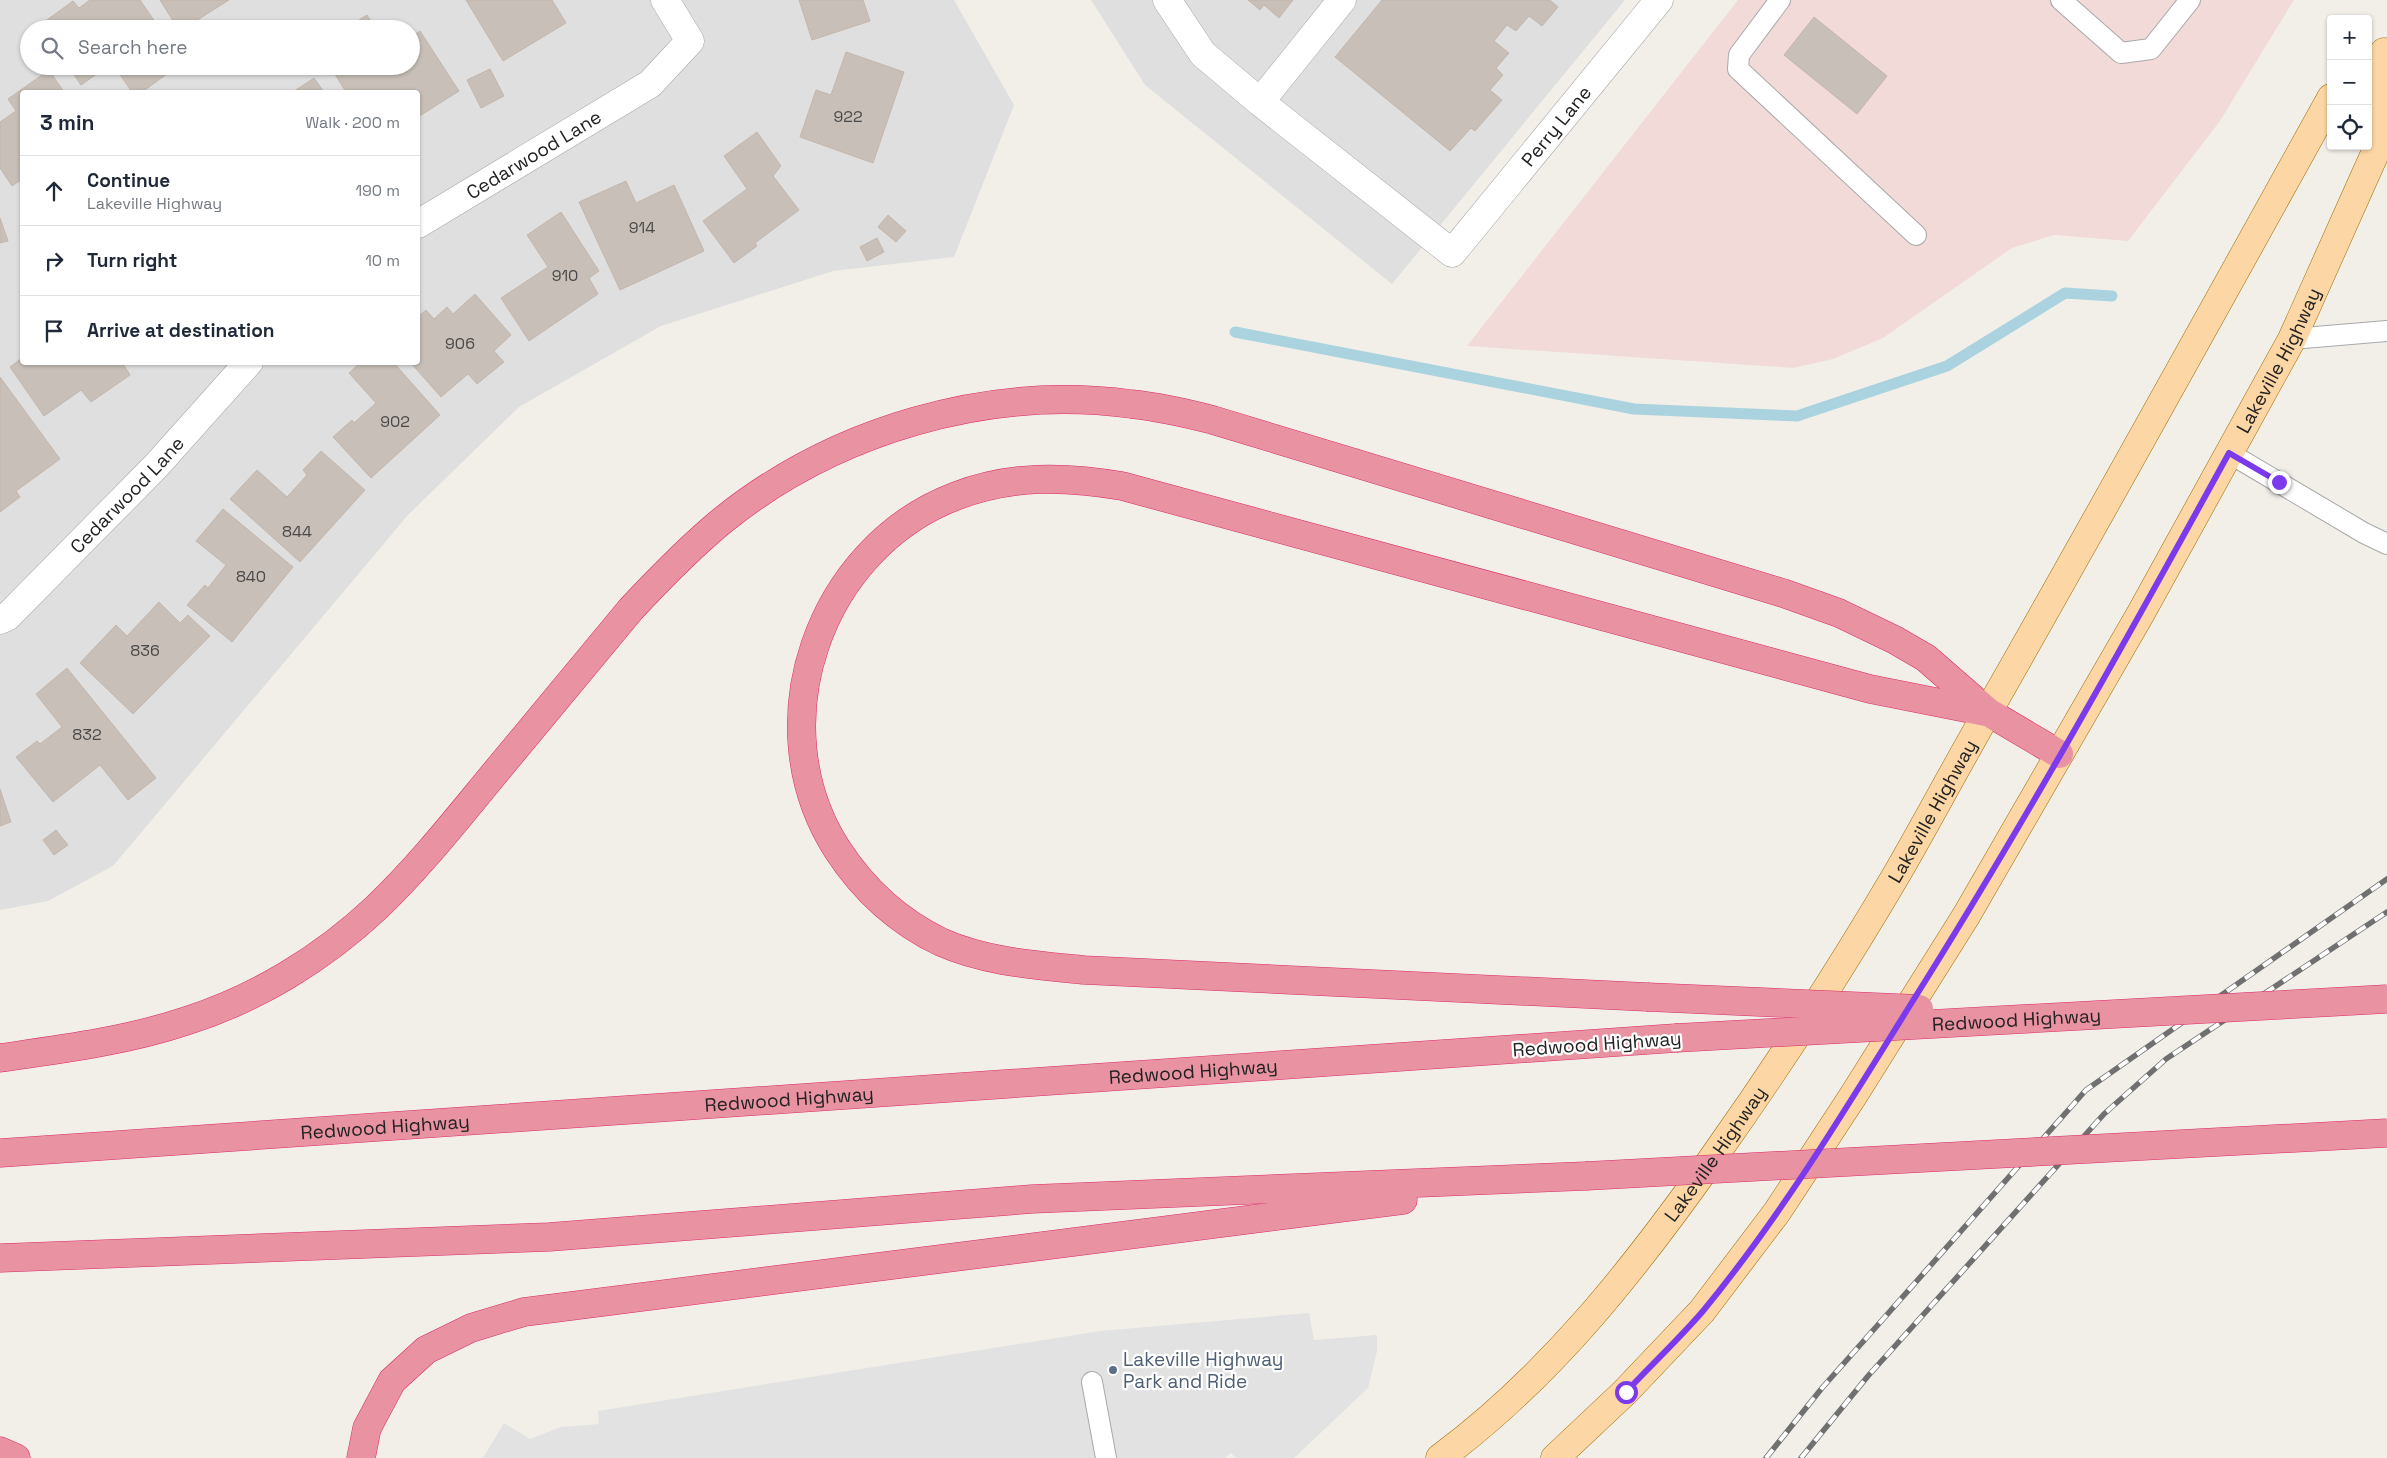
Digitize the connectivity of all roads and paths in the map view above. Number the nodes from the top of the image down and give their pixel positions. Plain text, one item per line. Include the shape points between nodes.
1 (665, 0) edge
2 (1168, 0) edge
3 (1342, 0) edge
4 (1659, 0) edge
5 (1780, 0) edge
6 (2061, 0) edge
7 (2190, 0) edge
8 (2380, 53) edge
9 (1260, 102) junction
10 (2327, 105) edge
11 (420, 223) edge
12 (1916, 235) dead end
13 (2387, 331) edge
14 (2292, 339) junction
15 (246, 365) edge
16 (2229, 453) junction
17 (2387, 544) edge
18 (0, 620) edge
19 (1988, 712) junction
20 (2059, 754) junction
21 (2387, 999) edge
22 (2073, 1016) junction
23 (0, 1058) edge
24 (2387, 1133) edge
25 (0, 1153) edge
26 (1586, 1176) junction
27 (0, 1258) edge
28 (1092, 1382) dead end
29 (0, 1451) edge
30 (16, 1458) edge
31 (361, 1458) edge
32 (1106, 1458) edge
33 (1440, 1458) edge
34 (1555, 1458) edge

1 - 11 street, Cedarwood Lane via 690,42 650,84
2 - 9 street via 1203,54
3 - 9 street
4 - 9 street, Perry Lane via 1452,253
5 - 12 lane via 1739,55 1738,69
6 - 7 lane via 2121,53 2151,49
8 - 14 main road, Lakeville Highway via 2385,130
10 - 19 main road, Lakeville Highway
13 - 14 lane
14 - 16 main road, Lakeville Highway
15 - 18 street, Cedarwood Lane via 156,466
16 - 17 lane
16 - 20 main road, Lakeville Highway
19 - 20 highway
19 - 22 highway, bridge via 1870,689 1131,489 1080,479 1037,478 996,484 955,496 918,514 884,539 855,568 822,622 804,682 801,723 805,765 816,805 833,843 872,894 903,920 939,941 998,960 1084,970
19 - 23 highway via 1926,658 1873,629 1812,603 1661,554 1255,431 1171,410 1086,401 990,405 914,421 842,448 795,471 724,520 631,609 398,885 351,929 298,967 244,998 186,1022 100,1043
19 - 33 main road, Lakeville Highway via 1853,945 1747,1110 1675,1211 1603,1304 1544,1369 1480,1429
20 - 34 main road, Lakeville Highway via 1966,916 1777,1212 1702,1311 1626,1392
21 - 22 highway, Redwood Highway, bridge
22 - 25 highway, Redwood Highway, bridge via 1676,1038
24 - 26 highway, bridge
26 - 27 highway via 1032,1199 549,1237
26 - 31 highway via 524,1312 471,1328 426,1350 392,1381 367,1428
28 - 32 lane
29 - 30 highway

